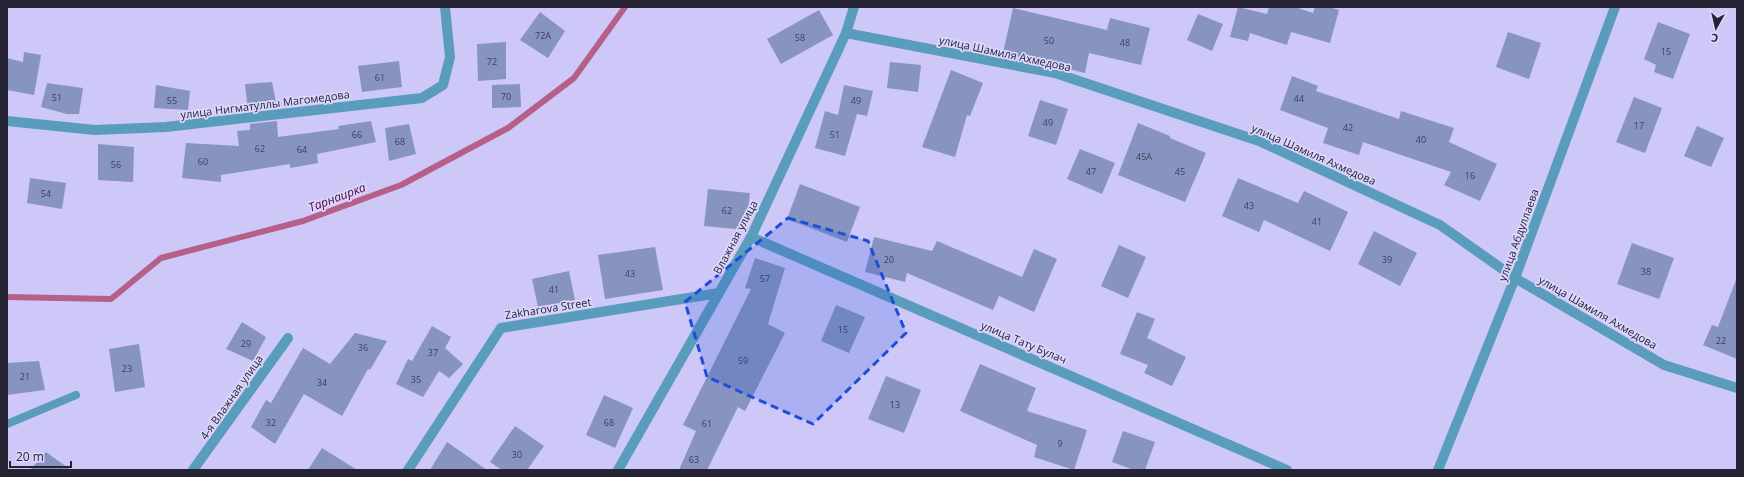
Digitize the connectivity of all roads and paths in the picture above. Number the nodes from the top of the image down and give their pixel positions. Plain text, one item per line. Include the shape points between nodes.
1 (445, 7) edge
2 (854, 7) edge
3 (1615, 7) edge
4 (846, 33) junction
5 (7, 121) edge
6 (751, 237) junction
7 (1515, 278) junction
8 (718, 293) junction
9 (288, 338) dead end
10 (1737, 388) edge
11 (76, 395) dead end
12 (7, 424) edge
13 (193, 470) edge
14 (408, 470) edge
15 (618, 470) edge
16 (1287, 470) edge
17 (1438, 470) edge

1 - 5 street, улица Нигматуллы Магомедова via 450,57 443,85 422,98 166,127 95,130
2 - 4 street, Влажная улица
3 - 7 street, улица Абдуллаева
4 - 6 street, Влажная улица
4 - 7 street, улица Шамиля Ахмедова via 1055,73 1259,141 1440,225
6 - 8 street, Влажная улица
6 - 16 street, улица Тату Булач
7 - 10 street, улица Шамиля Ахмедова via 1664,365
7 - 17 street, улица Абдуллаева
8 - 14 street, Zakharova Street via 501,328
8 - 15 street, Влажная улица
9 - 13 street, 4-я Влажная улица
11 - 12 lane

